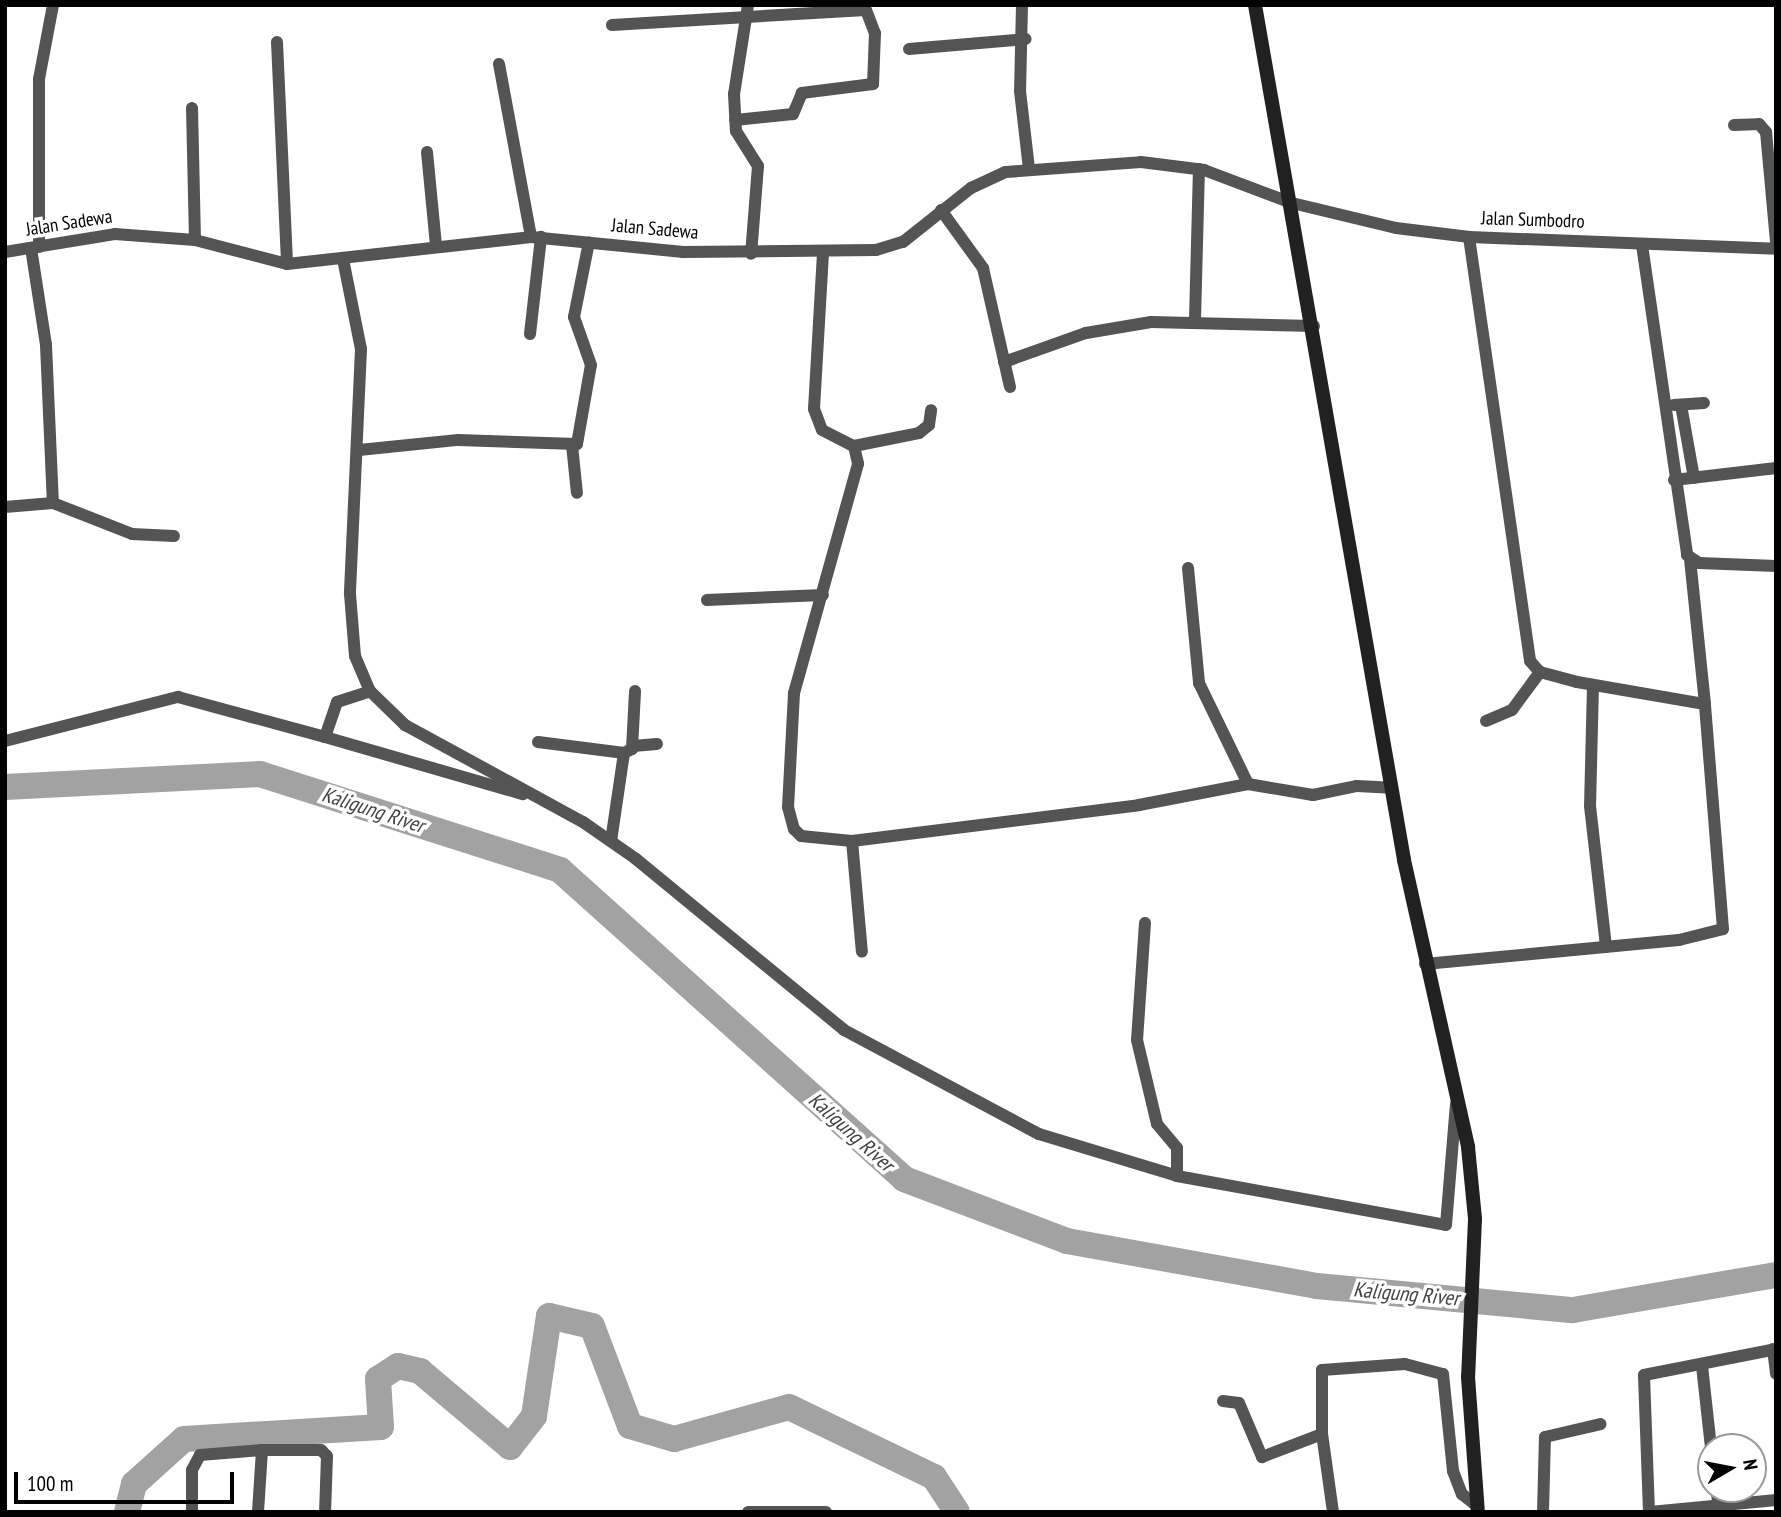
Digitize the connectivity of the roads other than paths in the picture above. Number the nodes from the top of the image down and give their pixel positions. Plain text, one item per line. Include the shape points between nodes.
1 (53, 5) edge
2 (1022, 5) edge
3 (1255, 5) edge
4 (747, 10) edge
5 (612, 25) dead end
6 (1026, 39) junction
7 (276, 42) dead end
8 (909, 48) dead end
9 (499, 64) dead end
10 (192, 108) dead end
11 (735, 120) junction
12 (1734, 125) dead end
13 (427, 152) dead end
14 (1029, 169) junction
15 (1199, 169) junction
16 (1285, 200) junction
17 (949, 220) junction
18 (1469, 237) junction
19 (195, 240) junction
20 (538, 242) junction
21 (1776, 242) edge
22 (1642, 244) junction
23 (436, 245) junction
24 (1776, 249) edge
25 (587, 251) junction
26 (5, 252) edge
27 (751, 254) junction
28 (34, 256) junction
29 (823, 263) junction
30 (287, 264) junction
31 (344, 265) junction
32 (1195, 320) junction
33 (1314, 326) junction
34 (530, 334) dead end
35 (1004, 362) junction
36 (1010, 387) dead end
37 (1704, 402) dead end
38 (1681, 405) junction
39 (1663, 406) junction
40 (931, 410) dead end
41 (572, 445) junction
42 (853, 446) junction
43 (359, 450) junction
44 (1776, 468) edge
45 (1694, 478) junction
46 (1674, 480) junction
47 (577, 493) dead end
48 (53, 503) junction
49 (5, 507) edge
50 (174, 536) dead end
51 (1690, 560) junction
52 (1776, 566) edge
53 (1188, 568) dead end
54 (823, 595) junction
55 (707, 600) dead end
56 (1540, 672) junction
57 (1593, 685) junction
58 (370, 691) junction
59 (635, 691) dead end
60 (1705, 704) junction
61 (1486, 721) dead end
62 (325, 737) junction
63 (5, 741) edge
64 (538, 743) dead end
65 (657, 744) dead end
66 (629, 749) junction
67 (1248, 784) junction
68 (1391, 788) junction
69 (533, 795) junction
70 (611, 841) junction
71 (852, 841) junction
72 (1145, 923) dead end
73 (1606, 947) junction
74 (862, 952) dead end
75 (1425, 964) junction
76 (1456, 1099) junction
77 (1177, 1176) junction
78 (1774, 1349) edge
79 (1702, 1366) junction
80 (1776, 1374) edge
81 (1223, 1401) dead end
82 (1601, 1424) dead end
83 (1709, 1433) edge
84 (1322, 1434) junction
85 (262, 1450) junction
86 (1776, 1500) edge
87 (1478, 1509) edge
88 (1719, 1509) edge
89 (191, 1512) edge
90 (258, 1512) edge
91 (325, 1512) edge
92 (748, 1512) edge
93 (812, 1512) edge
94 (826, 1512) edge
95 (1333, 1512) edge
96 (1543, 1512) edge
97 (1650, 1512) edge

1 - 28 street via 39,79
2 - 6 street
3 - 16 main road
4 - 5 street
4 - 11 street
4 - 11 street via 866,10 877,77 873,84 800,94 790,115
6 - 8 street
6 - 14 street via 1020,91
7 - 30 street
9 - 20 street
10 - 19 street
11 - 27 street via 738,139 758,166
12 - 21 street via 1759,124 1766,132
13 - 23 street
14 - 15 street, Jalan Sadewa via 1141,162
14 - 17 street, Jalan Sadewa via 992,178
15 - 16 street, Jalan Sadewa
15 - 32 street
16 - 18 street, Jalan Sumbodro
16 - 33 main road
17 - 29 street, Jalan Sadewa via 891,247
17 - 35 street via 982,268
18 - 22 street, Jalan Sumbodro
18 - 56 street via 1530,662
19 - 28 street, Jalan Sadewa via 97,234
19 - 30 street, Jalan Sadewa
20 - 23 street, Jalan Sadewa
20 - 25 street, Jalan Sadewa
20 - 34 street
22 - 24 street, Jalan Sumbodro
22 - 39 street
23 - 31 street, Jalan Sadewa
25 - 27 street, Jalan Sadewa
25 - 41 street via 574,320 591,365 583,428
26 - 28 street, Jalan Sadewa
27 - 29 street, Jalan Sadewa
28 - 48 street via 46,345
29 - 42 street via 814,409 822,430
30 - 31 street, Jalan Sadewa
31 - 43 street via 361,349 362,381 355,393
32 - 33 street
32 - 35 street via 1086,333
33 - 68 main road
35 - 36 street
37 - 38 street
38 - 39 street
38 - 45 street
39 - 46 street
40 - 42 street via 929,425 919,433
41 - 43 street via 468,440
41 - 47 street
42 - 54 street via 858,464
43 - 58 street via 350,594 355,656
44 - 45 street
45 - 46 street
46 - 51 street
48 - 49 street
48 - 50 street via 132,534
51 - 52 street
51 - 60 street
53 - 67 street via 1199,683
54 - 55 street
54 - 71 street via 794,693 788,807 801,836
56 - 57 street
56 - 61 street via 1512,710
57 - 60 street
57 - 73 street via 1590,806
58 - 62 street via 337,702
58 - 69 street via 405,725
59 - 66 street
60 - 73 street via 1726,925 1705,936
62 - 63 street via 178,697
62 - 69 street
64 - 66 street
65 - 66 street
66 - 70 street
67 - 68 street via 1313,795 1357,786
67 - 71 street via 1139,805
68 - 75 main road
69 - 70 street
70 - 77 street via 792,990 895,1060 1039,1134
71 - 74 street
72 - 77 street via 1137,1040 1155,1117 1177,1148
73 - 75 street
75 - 76 main road
76 - 77 street via 1446,1225
76 - 87 main road via 1468,1147 1475,1238 1468,1364
78 - 79 street
78 - 80 street
79 - 83 street
79 - 97 street via 1652,1371 1641,1380
81 - 84 street via 1240,1403 1262,1457
82 - 96 street via 1545,1437
84 - 87 street via 1322,1370 1405,1364 1443,1374 1454,1471 1462,1494
84 - 95 street
85 - 89 street via 200,1455 192,1470
85 - 90 street
85 - 91 street via 325,1452
86 - 88 street
88 - 97 street
92 - 93 street
93 - 94 street

